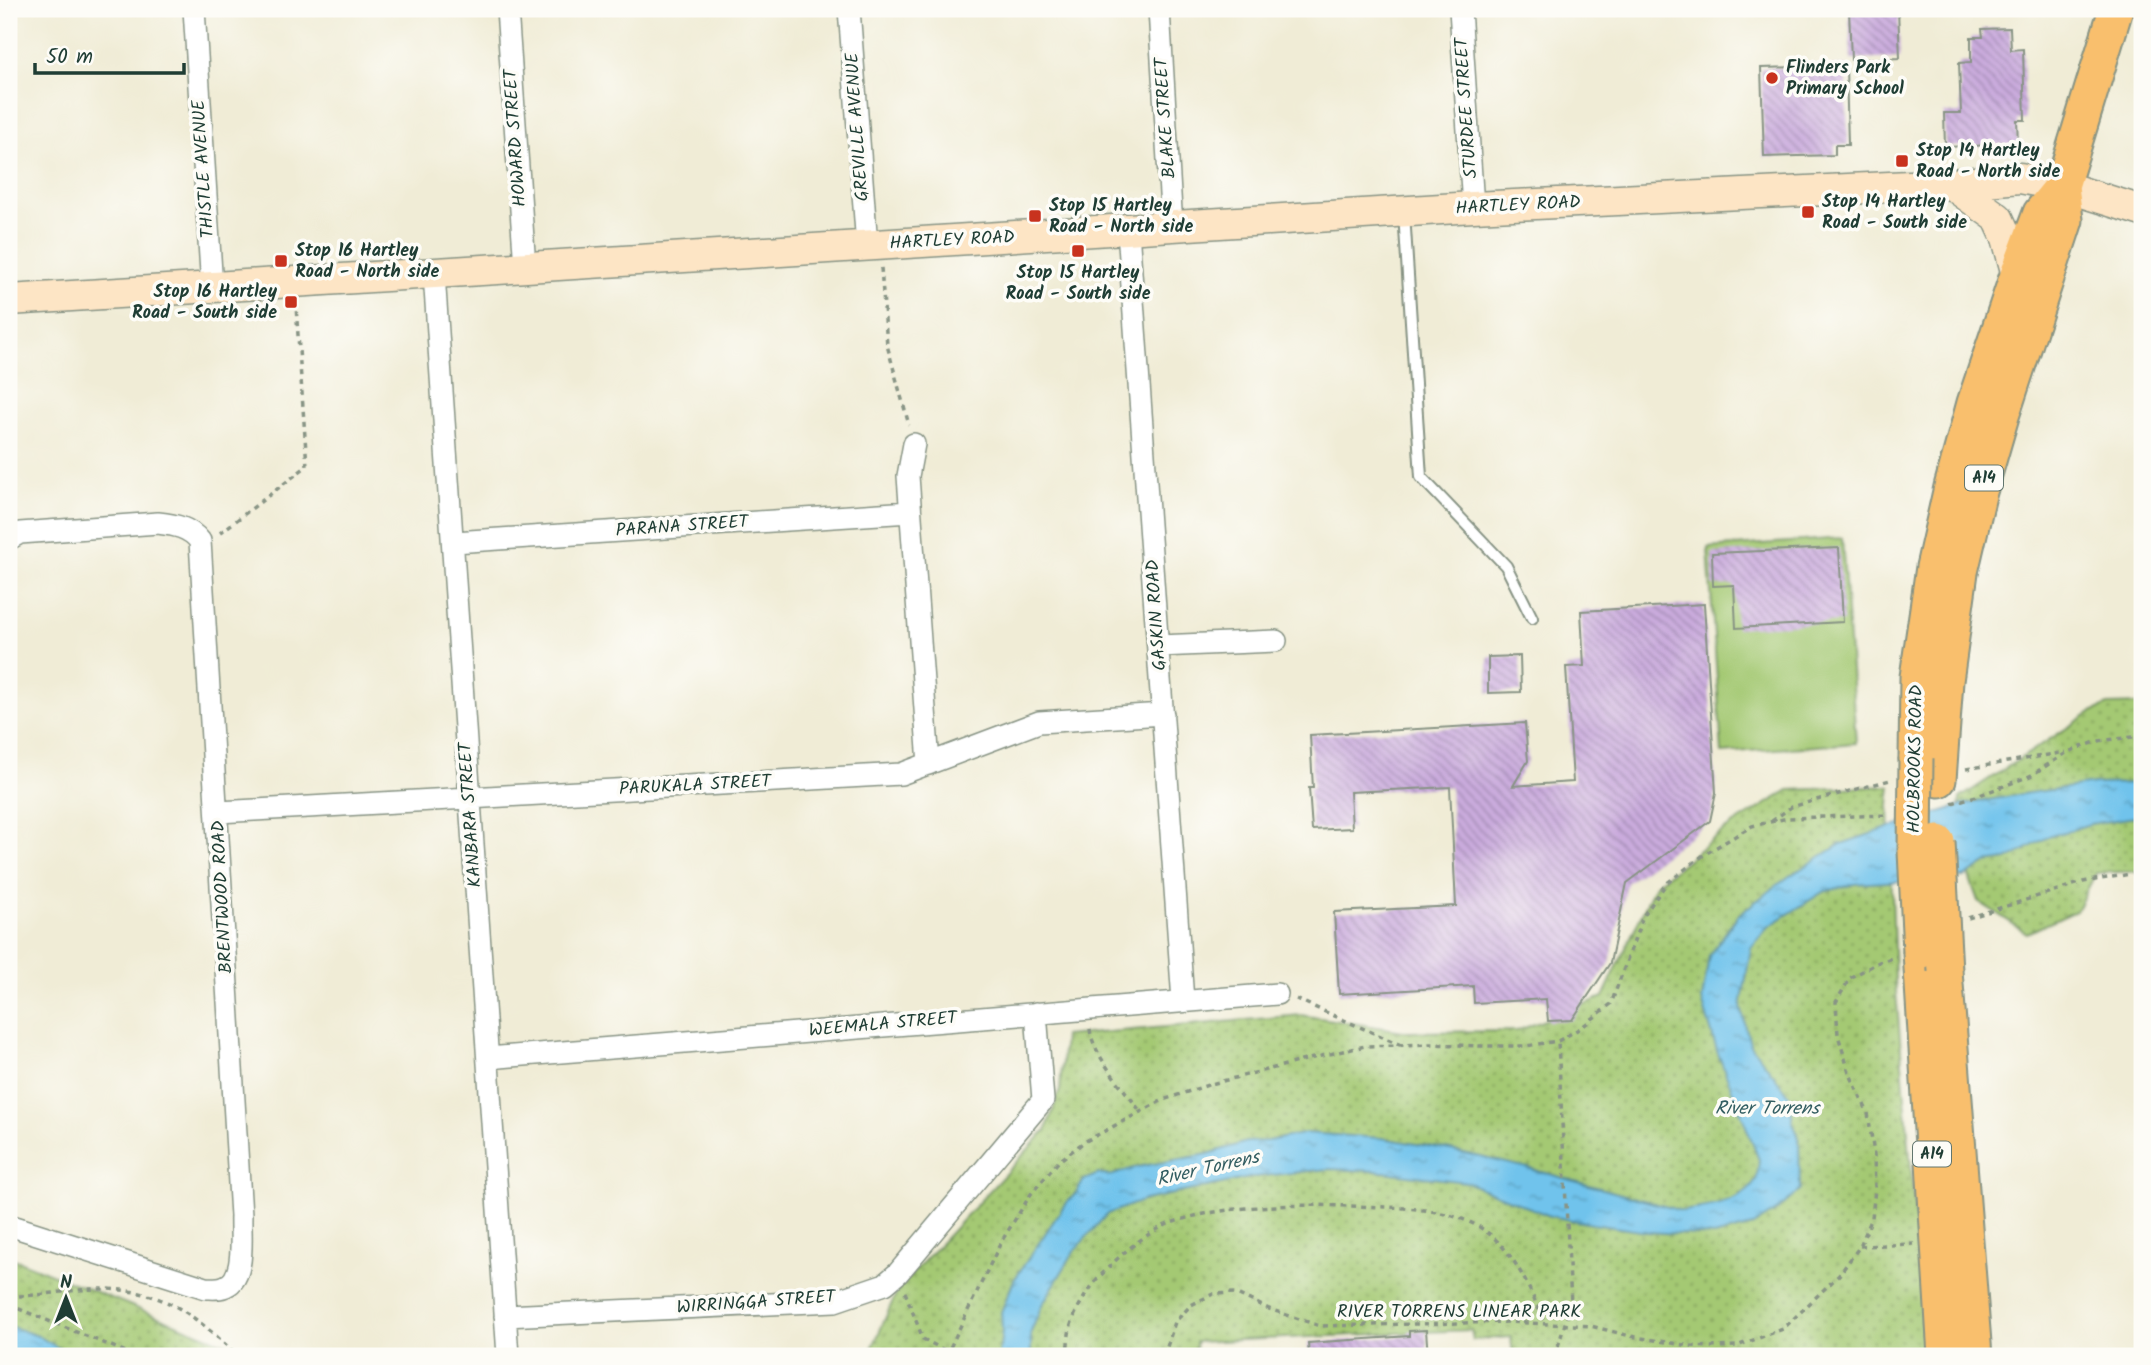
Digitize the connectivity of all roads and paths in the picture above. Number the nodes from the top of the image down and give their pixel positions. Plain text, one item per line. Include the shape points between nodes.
1 (194, 9) edge
2 (507, 9) edge
3 (849, 9) edge
4 (1159, 9) edge
5 (1460, 9) edge
6 (2116, 9) edge
7 (1951, 184) junction
8 (2062, 186) junction
9 (1473, 207) junction
10 (2142, 211) edge
11 (1404, 213) junction
12 (1172, 228) junction
13 (1128, 230) junction
14 (873, 245) junction
15 (525, 267) junction
16 (434, 274) junction
17 (2017, 275) junction
18 (294, 283) junction
19 (212, 288) junction
20 (9, 300) edge
21 (914, 444) joint
22 (910, 512) junction
23 (220, 533) dead end
24 (9, 538) edge
25 (454, 542) junction
26 (1532, 618) dead end
27 (1276, 641) dead end
28 (1159, 646) junction
29 (1163, 714) junction
30 (2142, 736) edge
31 (2068, 752) junction
32 (929, 764) junction
33 (1934, 777) junction
34 (469, 800) junction
35 (218, 812) junction
36 (1896, 814) dead end
37 (1771, 822) junction
38 (2142, 872) edge
39 (1943, 926) junction
40 (1933, 961) junction
41 (1278, 994) joint
42 (1183, 1001) junction
43 (1088, 1009) junction
44 (1036, 1013) junction
45 (1558, 1041) junction
46 (1403, 1046) junction
47 (488, 1058) junction
48 (1140, 1111) junction
49 (9, 1225) edge
50 (1938, 1243) junction
51 (1860, 1246) junction
52 (898, 1273) junction
53 (123, 1284) dead end
54 (141, 1293) junction
55 (9, 1296) edge
56 (9, 1305) edge
57 (505, 1316) junction
58 (1545, 1324) junction
59 (1562, 1325) junction
60 (1690, 1346) junction
61 (947, 1354) edge
62 (136, 1356) edge
63 (238, 1356) edge
64 (508, 1356) edge
65 (1066, 1356) edge
66 (1164, 1356) edge
67 (1555, 1356) edge
68 (1688, 1356) edge
69 (1945, 1356) edge
70 (1975, 1356) edge

1 - 19 street, THISTLE AVENUE
2 - 15 street, HOWARD STREET
3 - 14 street, GREVILLE AVENUE
4 - 12 street, BLAKE STREET
5 - 9 street, STURDEE STREET
6 - 8 main road, HOLBROOKS ROAD / A14
7 - 8 street, HARTLEY ROAD via 2020,178
7 - 9 street, HARTLEY ROAD
7 - 17 street via 1998,218
8 - 10 street, HARTLEY ROAD
8 - 17 main road, HOLBROOKS ROAD / A14 via 2040,213
8 - 33 main road, HOLBROOKS ROAD / A14 via 2066,220 2002,416 1966,548
9 - 11 street, HARTLEY ROAD
11 - 12 street, HARTLEY ROAD
11 - 26 lane via 1421,477 1506,566
12 - 13 street, HARTLEY ROAD
13 - 14 street, HARTLEY ROAD
13 - 28 street, GASKIN ROAD
14 - 15 street, HARTLEY ROAD
14 - 21 path via 887,345
15 - 16 street, HARTLEY ROAD
16 - 18 street, HARTLEY ROAD
16 - 25 street, KANBARA STREET
17 - 33 main road, HOLBROOKS ROAD / A14 via 1974,403 1933,567 1917,677
18 - 19 street, HARTLEY ROAD
18 - 23 path via 307,466
19 - 20 street, HARTLEY ROAD
21 - 22 street via 908,476
22 - 25 street, PARANA STREET
22 - 32 street
24 - 35 street, BRENTWOOD ROAD via 20,533 158,523 193,532 200,541
25 - 34 street, KANBARA STREET
27 - 28 street
28 - 29 street, GASKIN ROAD
29 - 32 street, PARUKALA STREET via 1039,722
29 - 42 street, GASKIN ROAD
30 - 31 path via 2098,741
31 - 33 path
31 - 33 path via 2030,776
32 - 34 street, PARUKALA STREET via 901,774
33 - 37 path via 1791,807
33 - 39 main road, HOLBROOKS ROAD / A14, bridge
33 - 40 main road, HOLBROOKS ROAD / A14, bridge via 1915,850
34 - 35 street, PARUKALA STREET
34 - 47 street, KANBARA STREET
35 - 49 street, BRENTWOOD ROAD via 241,1216 240,1269 232,1282 206,1288
36 - 37 path
37 - 45 path via 1752,826 1705,853 1666,884 1643,916 1611,1004
38 - 39 path via 2083,882
39 - 40 main road, HOLBROOKS ROAD / A14, bridge
40 - 50 main road, HOLBROOKS ROAD / A14
40 - 51 path, RIVER TORRENS LINEAR PARK via 1879,962 1850,978 1836,1002 1838,1035 1868,1113 1874,1154 1872,1218
40 - 70 main road, HOLBROOKS ROAD / A14
41 - 42 street, WEEMALA STREET
41 - 46 path via 1309,1003
42 - 43 street, WEEMALA STREET
43 - 44 street, WEEMALA STREET
43 - 48 path via 1091,1039
44 - 47 street, WEEMALA STREET
44 - 52 street, WIRRINGGA STREET via 1043,1100
45 - 46 path via 1514,1046
45 - 59 path via 1570,1281 1570,1304
46 - 48 path via 1365,1046 1266,1069
47 - 57 street, KANBARA STREET
48 - 61 path via 1059,1161 1031,1194 1001,1242
50 - 51 path
50 - 69 main road, HOLBROOKS ROAD / A14
51 - 60 path, RIVER TORRENS LINEAR PARK via 1839,1275 1783,1329 1737,1346
52 - 57 street, WIRRINGGA STREET via 885,1284 835,1301
52 - 61 path via 923,1339
53 - 54 path
54 - 55 path via 105,1289
54 - 63 path via 171,1302 204,1324
56 - 62 path
57 - 64 street, KANBARA STREET
58 - 59 path, RIVER TORRENS LINEAR PARK
58 - 65 path via 1522,1272 1495,1240 1468,1221 1383,1207 1261,1207 1205,1214 1167,1225 1122,1253 1093,1284 1071,1324
58 - 66 path, RIVER TORRENS LINEAR PARK via 1320,1326 1235,1293 1213,1294 1191,1305 1175,1322
59 - 60 path, RIVER TORRENS LINEAR PARK via 1591,1326
59 - 67 path
60 - 68 path

